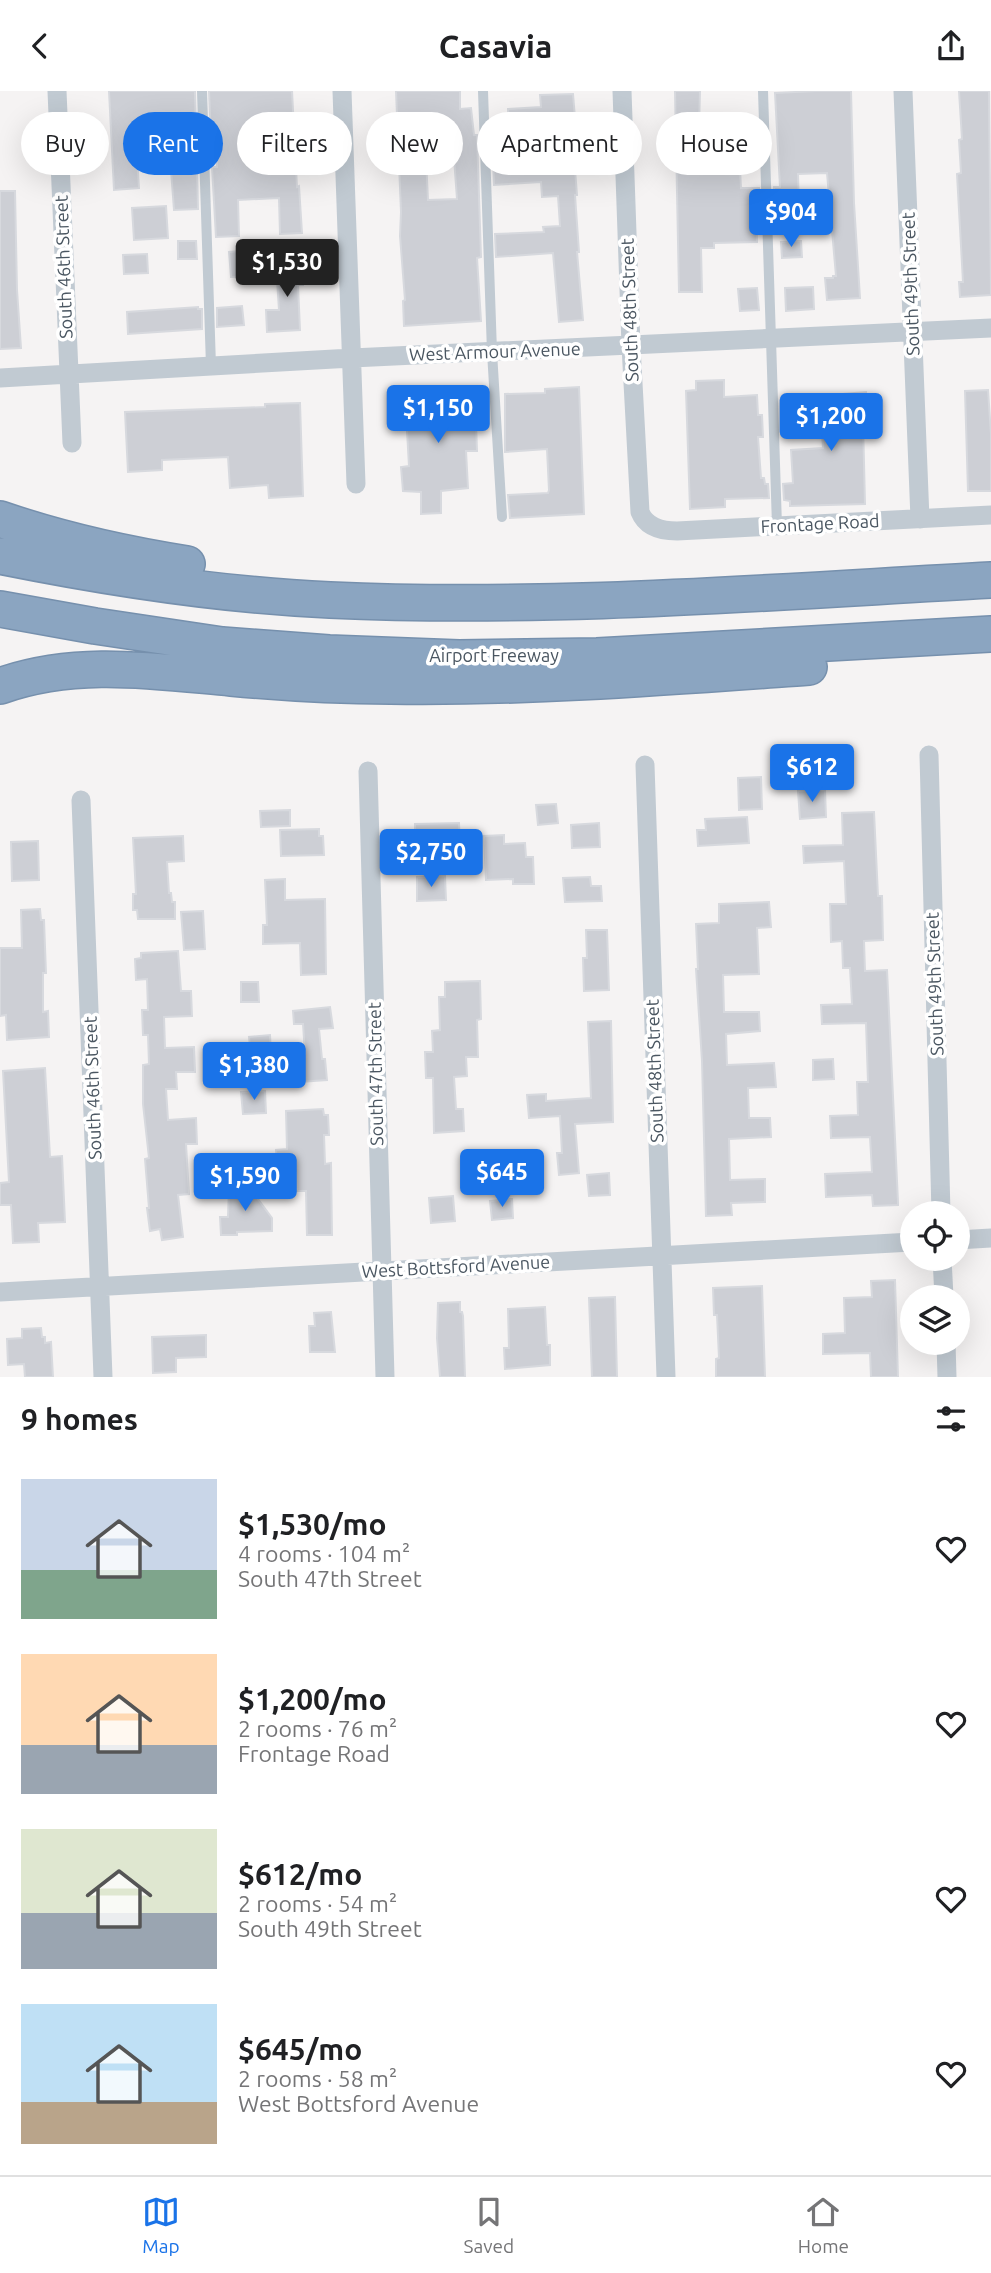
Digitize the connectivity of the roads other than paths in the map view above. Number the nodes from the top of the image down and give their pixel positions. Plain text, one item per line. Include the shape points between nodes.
1 (57, 91) edge
2 (202, 91) edge
3 (341, 91) edge
4 (482, 91) edge
5 (622, 91) edge
6 (763, 91) edge
7 (903, 91) edge
8 (991, 328) edge
9 (913, 333) junction
10 (771, 337) junction
11 (631, 347) junction
12 (492, 352) junction
13 (352, 358) junction
14 (211, 366) junction
15 (69, 375) junction
16 (0, 378) edge
17 (72, 443) dead end
18 (356, 484) dead end
19 (991, 515) edge
20 (502, 517) dead end
21 (0, 519) edge
22 (920, 519) junction
23 (650, 525) joint
24 (777, 526) junction
25 (0, 556) edge
26 (991, 580) edge
27 (516, 603) junction
28 (0, 609) edge
29 (991, 634) edge
30 (952, 636) junction
31 (0, 686) edge
32 (929, 755) dead end
33 (645, 765) dead end
34 (368, 771) dead end
35 (81, 800) dead end
36 (941, 1201) edge
37 (991, 1238) edge
38 (970, 1239) edge
39 (900, 1243) edge
40 (662, 1255) junction
41 (381, 1271) junction
42 (100, 1286) junction
43 (0, 1292) edge
44 (946, 1355) edge
45 (103, 1377) edge
46 (385, 1377) edge
47 (666, 1377) edge
48 (947, 1377) edge

1 - 15 street, South 46th Street
2 - 14 lane
3 - 13 street
4 - 12 lane
5 - 11 street, South 48th Street
6 - 10 lane
7 - 9 street, South 49th Street
8 - 9 street, West Armour Avenue
9 - 10 street, West Armour Avenue
9 - 22 street, South 49th Street
10 - 11 street, West Armour Avenue
10 - 24 lane
11 - 12 street, West Armour Avenue
11 - 23 street, South 48th Street via 639,512
12 - 13 street, West Armour Avenue
12 - 20 lane
13 - 14 street, West Armour Avenue
13 - 18 street
14 - 15 street, West Armour Avenue
15 - 16 street, West Armour Avenue
15 - 17 street, South 46th Street
19 - 22 street, Frontage Road
21 - 27 highway via 122,552 208,568 319,579 461,584
22 - 24 street, Frontage Road
23 - 24 street, Frontage Road via 672,531
25 - 27 highway via 151,583 247,593 328,600
26 - 27 highway
28 - 30 highway, Airport Freeway via 222,645 459,658 597,656
29 - 30 highway, Airport Freeway
30 - 31 highway via 927,658 614,681 391,686 289,683 113,667 54,673
32 - 36 street, South 49th Street
33 - 40 street, South 48th Street
34 - 41 street, South 47th Street
35 - 42 street, South 46th Street
37 - 38 street
39 - 40 street, West Bottsford Avenue
40 - 41 street, West Bottsford Avenue
40 - 47 street, South 48th Street
41 - 42 street, West Bottsford Avenue
41 - 46 street, South 47th Street
42 - 43 street, West Bottsford Avenue
42 - 45 street, South 46th Street
44 - 48 street

